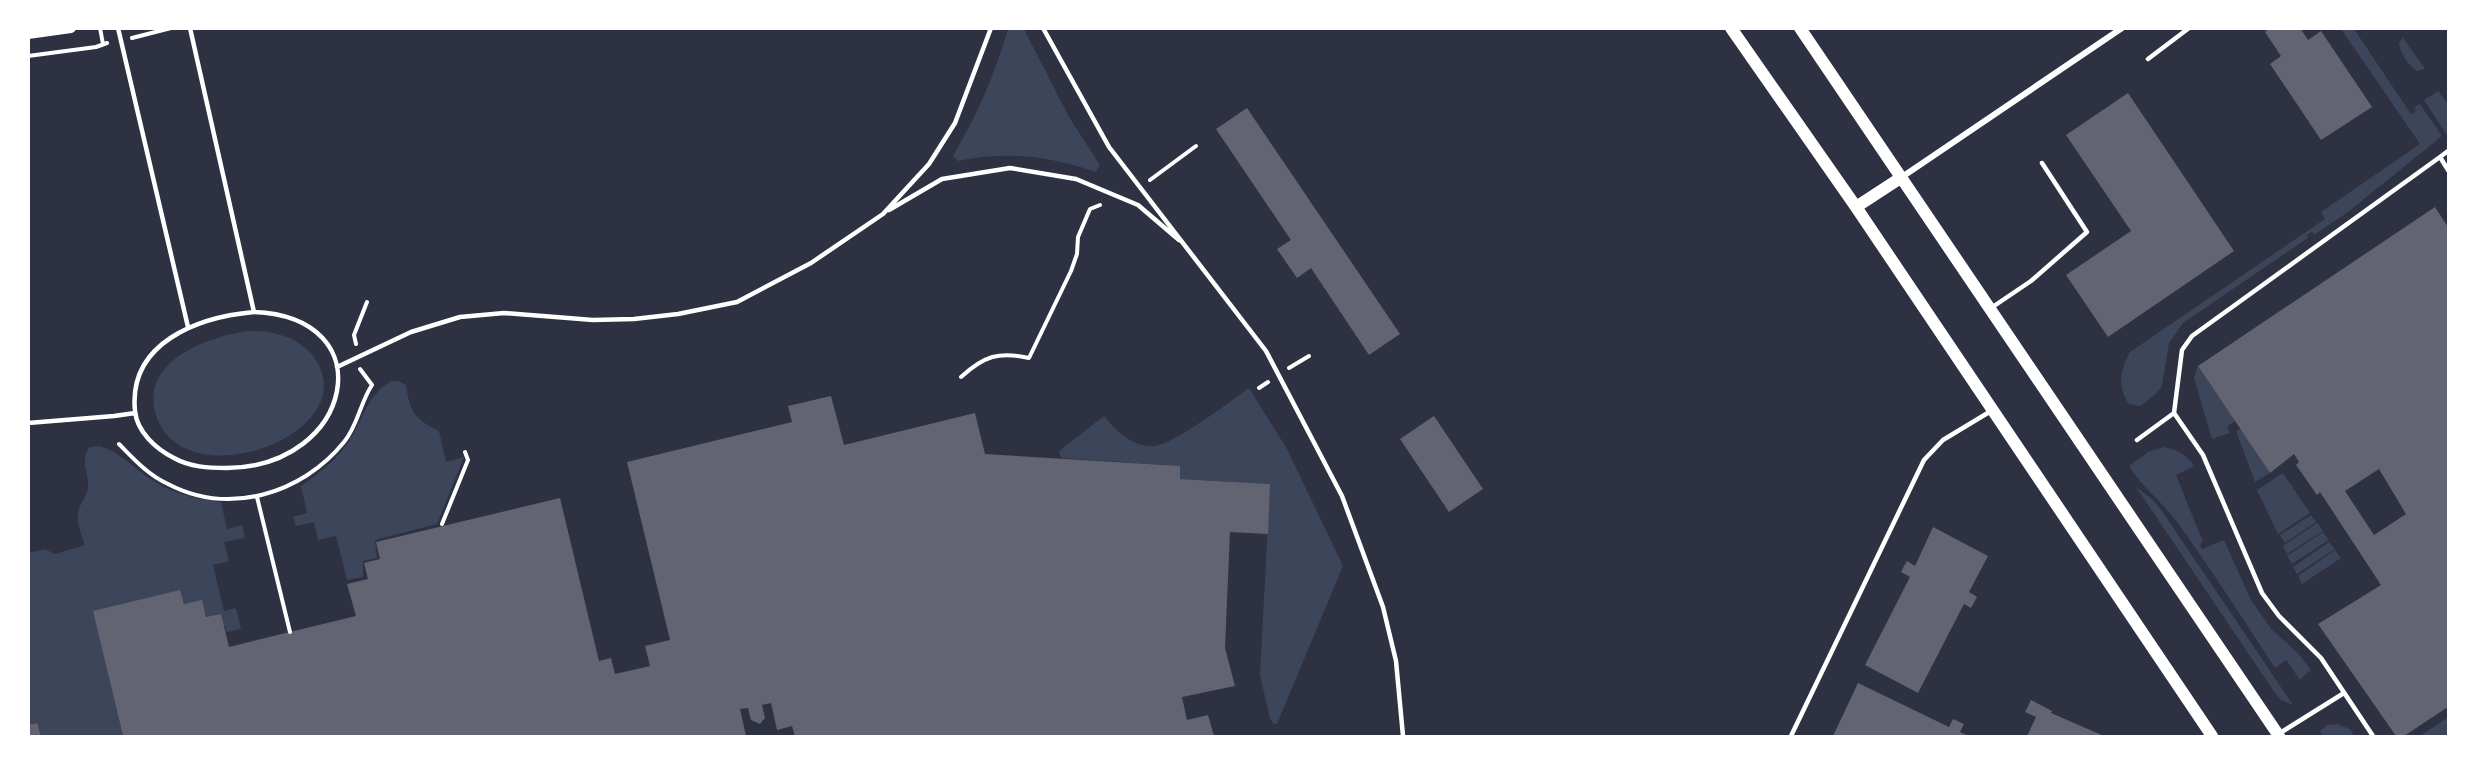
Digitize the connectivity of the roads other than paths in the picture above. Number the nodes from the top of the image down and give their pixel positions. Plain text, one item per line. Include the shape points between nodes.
1 (71, 28) edge
2 (118, 28) edge
3 (190, 28) edge
4 (992, 28) edge
5 (1043, 28) edge
6 (1731, 28) edge
7 (1800, 28) edge
8 (2122, 28) edge
9 (2189, 28) edge
10 (28, 34) edge
11 (2148, 59) dead end
12 (2448, 151) edge
13 (2440, 157) junction
14 (2042, 163) dead end
15 (2448, 170) edge
16 (1902, 177) junction
17 (1856, 207) junction
18 (883, 214) junction
19 (1191, 253) junction
20 (1991, 308) junction
21 (254, 312) junction
22 (188, 327) junction
23 (337, 367) junction
24 (1991, 411) junction
25 (135, 413) junction
26 (2174, 413) junction
27 (28, 423) edge
28 (2138, 440) dead end
29 (2344, 693) junction
30 (1403, 736) edge
31 (1791, 736) edge
32 (2212, 736) edge
33 (2277, 736) edge
34 (2373, 736) edge

1 - 10 street
2 - 22 lane
3 - 21 lane
4 - 18 lane via 956,123 929,164
5 - 19 lane via 1109,147
6 - 17 main road
7 - 16 main road
8 - 16 street
9 - 11 lane
12 - 13 lane
13 - 15 lane
13 - 26 lane via 2192,336 2182,350
14 - 20 lane via 2087,232 2031,281
16 - 17 main road
16 - 20 main road
17 - 24 main road
18 - 19 lane via 942,179 1011,168 1076,179 1138,205
18 - 23 lane via 811,263 737,302 634,319 504,314 460,317 411,332
19 - 30 lane via 1266,351 1342,496 1386,618 1396,661
20 - 33 main road
21 - 22 lane
21 - 23 lane via 284,316 313,331 324,341
22 - 25 lane via 160,345 145,365 135,388
23 - 25 lane via 338,393 319,430 293,451 267,464 214,468 183,462 153,444
24 - 31 lane via 1943,440 1924,460
24 - 32 main road
25 - 27 lane
26 - 28 lane
26 - 29 lane via 2203,455 2262,593 2278,616 2321,658
29 - 33 lane
29 - 34 lane

